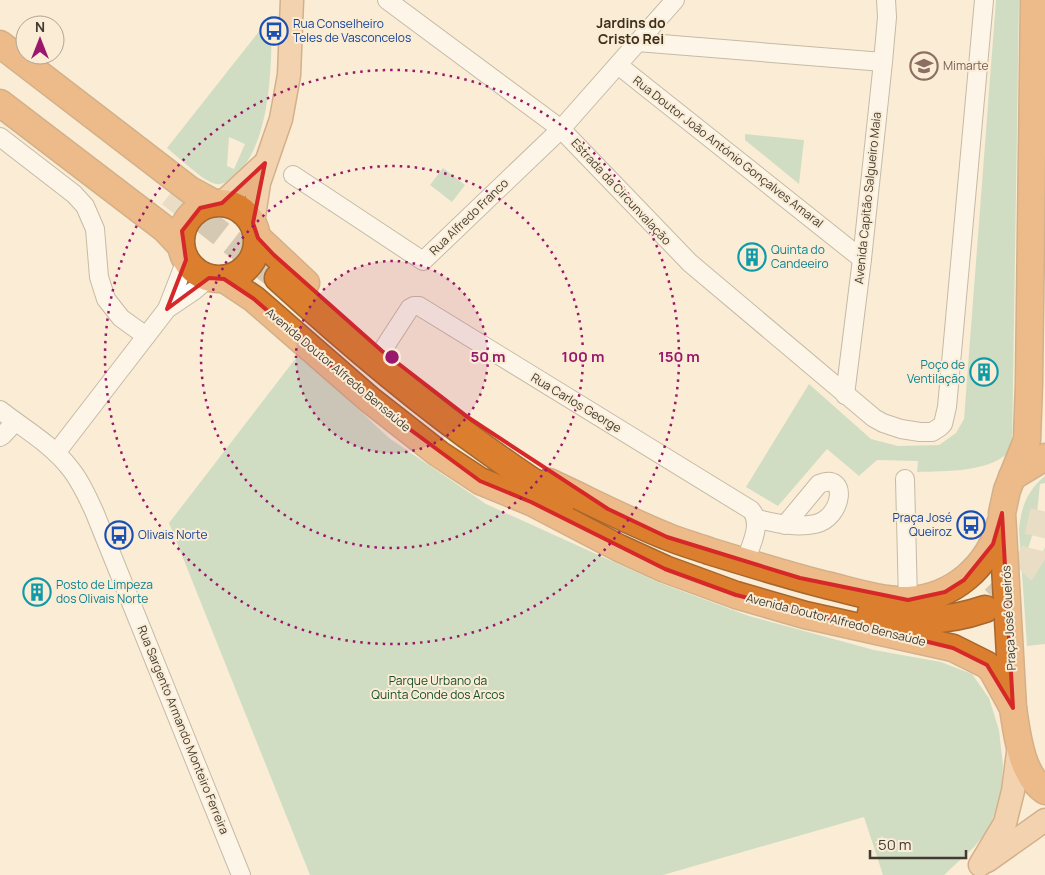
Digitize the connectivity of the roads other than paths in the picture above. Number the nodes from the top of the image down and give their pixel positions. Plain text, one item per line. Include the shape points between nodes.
1 (292, 0) edge
2 (387, 0) edge
3 (675, 0) edge
4 (886, 0) edge
5 (984, 0) edge
6 (1034, 0) edge
7 (637, 42) junction
8 (0, 44) edge
9 (883, 62) junction
10 (0, 63) edge
11 (618, 65) junction
12 (0, 84) edge
13 (0, 103) edge
14 (561, 129) junction
15 (0, 137) edge
16 (265, 163) junction
17 (293, 175) dead end
18 (218, 203) junction
19 (255, 230) junction
20 (183, 253) junction
21 (862, 259) junction
22 (216, 279) junction
23 (167, 309) junction
24 (146, 336) junction
25 (382, 351) junction
26 (845, 395) junction
27 (0, 410) edge
28 (15, 422) junction
29 (0, 437) edge
30 (56, 453) junction
31 (1045, 457) edge
32 (500, 459) junction
33 (1012, 477) junction
34 (905, 479) dead end
35 (531, 502) junction
36 (608, 510) junction
37 (1002, 513) junction
38 (757, 519) junction
39 (785, 525) dead end
40 (745, 572) junction
41 (908, 600) junction
42 (985, 608) tunnel mouth
43 (1013, 708) junction
44 (1019, 745) junction
45 (1045, 791) edge
46 (1045, 820) edge
47 (976, 870) edge
48 (241, 875) edge

1 - 16 main road via 289,75 281,119
2 - 14 street, Estrada da Circunvalação
3 - 7 street
4 - 9 street, Avenida Capitão Salgueiro Maia
5 - 26 street, Estrada da Circunvalação via 944,421 932,432 901,429 882,423
6 - 33 highway, Praça José Queirós via 1030,383 1027,440
7 - 9 street
7 - 11 street
8 - 18 highway via 190,190
9 - 21 street, Avenida Capitão Salgueiro Maia
10 - 12 highway via 165,200
11 - 14 street
11 - 21 street, Rua Doutor João António Gonçalves Amaral
13 - 20 highway via 165,229
14 - 17 street, Rua Alfredo Franco via 423,260
14 - 26 street, Estrada da Circunvalação via 678,252
15 - 24 street via 85,206 95,229 99,277 106,299 121,318
16 - 18 main road
16 - 19 main road via 256,198
18 - 19 highway via 234,206 245,213
18 - 20 highway via 200,208 189,218 182,231
19 - 22 highway via 256,252 249,266 238,275
19 - 25 highway, Avenida Doutor Alfredo Bensaúde via 274,255
20 - 22 highway via 195,271
20 - 23 street
21 - 26 street, Avenida Capitão Salgueiro Maia
22 - 23 street
22 - 35 highway, Avenida Doutor Alfredo Bensaúde via 254,299 355,388 439,454 480,481
23 - 24 street
24 - 30 street
25 - 36 highway, Avenida Doutor Alfredo Bensaúde via 500,440
25 - 38 street, Rua Carlos George via 410,308 419,306 751,510
27 - 28 street, Rua Sargento Armando Monteiro Ferreira
28 - 29 street
28 - 30 street, Rua Sargento Armando Monteiro Ferreira
30 - 48 street, Rua Sargento Armando Monteiro Ferreira via 74,472 94,511
31 - 33 highway
32 - 35 highway, Avenida Doutor Alfredo Bensaúde via 273,284 341,356 394,400
32 - 36 highway, Avenida Doutor Alfredo Bensaúde
32 - 40 highway, Avenida Doutor Alfredo Bensaúde via 536,485 596,519 678,556
33 - 37 highway, Praça José Queirós
34 - 41 street
35 - 43 highway, Avenida Doutor Alfredo Bensaúde via 664,569 736,595 805,615 953,648 987,665
36 - 40 highway, Avenida Doutor Alfredo Bensaúde
37 - 41 highway, Avenida Doutor Alfredo Bensaúde via 993,544 964,580 945,592
37 - 43 highway, Praça José Queirós
38 - 39 street
38 - 40 street
40 - 41 highway, Avenida Doutor Alfredo Bensaúde via 891,600
40 - 42 highway via 834,605 895,618 947,619
43 - 44 highway, Praça José Queirós
44 - 45 highway, Praça José Queirós via 1027,769
44 - 47 main road via 1014,791 1005,823
46 - 47 main road

